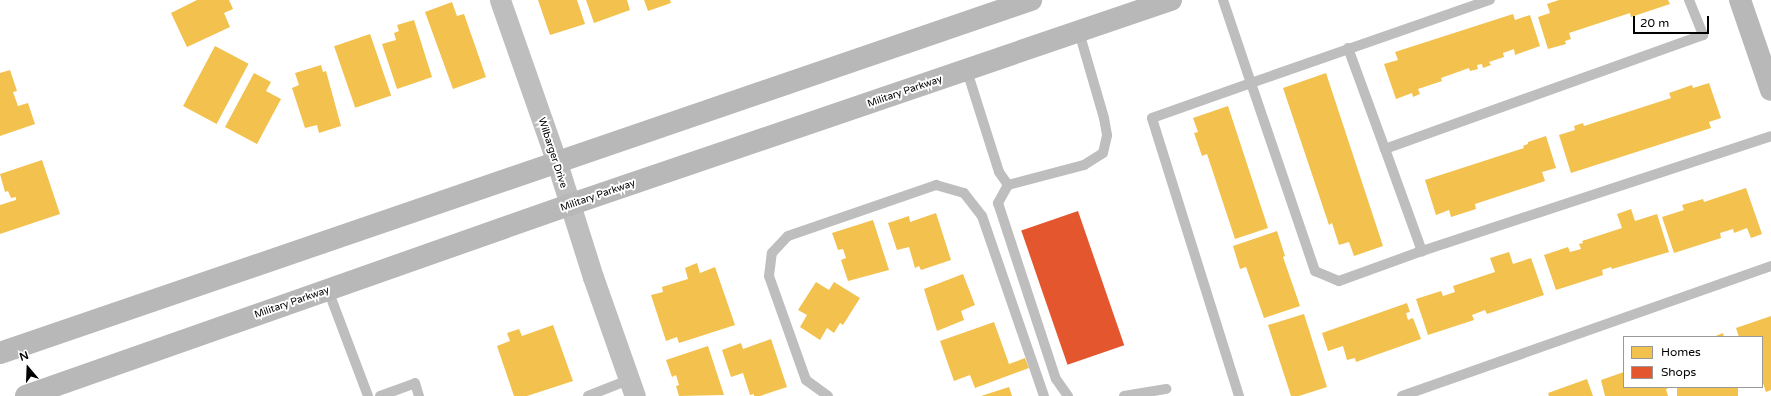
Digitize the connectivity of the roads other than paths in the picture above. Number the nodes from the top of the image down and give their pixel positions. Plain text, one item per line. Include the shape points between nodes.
1 (500, 0) edge
2 (1031, 0) edge
3 (1171, 0) edge
4 (1223, 0) edge
5 (1490, 0) edge
6 (1689, 0) edge
7 (1740, 0) edge
8 (1079, 32) junction
9 (1348, 48) junction
10 (967, 70) junction
11 (1251, 83) junction
12 (1771, 90) edge
13 (1771, 136) edge
14 (1385, 149) junction
15 (556, 163) junction
16 (1008, 185) junction
17 (569, 206) junction
18 (1422, 250) junction
19 (1771, 266) edge
20 (328, 290) junction
21 (0, 353) edge
22 (632, 388) edge
23 (1166, 389) dead end
24 (26, 396) edge
25 (368, 396) edge
26 (380, 396) edge
27 (419, 396) edge
28 (588, 396) edge
29 (828, 396) edge
30 (1044, 396) edge
31 (1068, 396) edge
32 (1124, 396) edge
33 (1239, 396) edge
34 (1402, 396) edge

1 - 15 street, Wilbarger Drive
2 - 15 main road
3 - 8 main road, Military Parkway
4 - 11 lane
5 - 9 lane
6 - 14 lane via 1702,35
7 - 12 main road
8 - 10 main road, Military Parkway
8 - 16 lane via 1104,118 1107,135 1103,153 1084,165
9 - 11 lane
9 - 14 lane
10 - 16 lane via 999,172
10 - 17 main road, Military Parkway
11 - 18 lane via 1315,271 1339,281
11 - 33 lane via 1152,118
13 - 18 lane
14 - 18 lane
15 - 17 street, Wilbarger Drive
15 - 21 main road
16 - 31 lane via 998,203 1056,379
17 - 20 main road, Military Parkway
17 - 22 street, Wilbarger Drive
19 - 34 lane
20 - 24 main road, Military Parkway
20 - 25 lane
22 - 28 lane
23 - 32 lane
26 - 27 lane via 415,383
29 - 30 lane via 806,380 768,276 772,253 788,236 936,184 964,193 982,216

